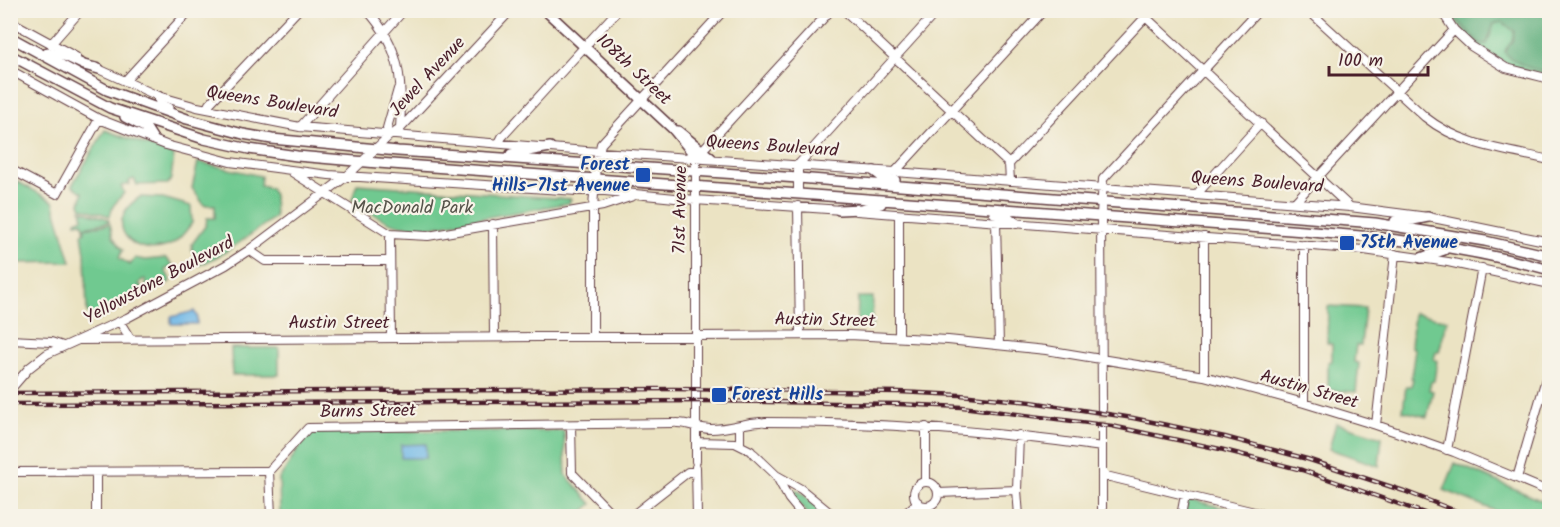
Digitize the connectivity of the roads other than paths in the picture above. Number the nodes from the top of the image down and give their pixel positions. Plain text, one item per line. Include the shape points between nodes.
1 (81, 10) edge
2 (190, 10) edge
3 (298, 10) edge
4 (367, 10) edge
5 (404, 10) edge
6 (511, 10) edge
7 (544, 10) edge
8 (618, 10) edge
9 (724, 10) edge
10 (831, 10) edge
11 (844, 10) edge
12 (938, 10) edge
13 (1044, 10) edge
14 (1138, 10) edge
15 (1152, 10) edge
16 (1259, 10) edge
17 (1308, 10) edge
18 (1441, 10) edge
19 (1146, 17) junction
20 (10, 21) edge
21 (1454, 30) junction
22 (384, 32) junction
23 (10, 38) edge
24 (51, 44) junction
25 (28, 46) junction
26 (584, 47) junction
27 (10, 55) edge
28 (895, 57) junction
29 (99, 69) junction
30 (10, 70) edge
31 (1202, 70) junction
32 (401, 79) junction
33 (1550, 79) edge
34 (125, 81) junction
35 (1397, 92) junction
36 (158, 96) junction
37 (642, 100) junction
38 (207, 109) junction
39 (120, 111) junction
40 (953, 111) junction
41 (186, 118) junction
42 (99, 119) junction
43 (1261, 123) junction
44 (300, 128) junction
45 (400, 129) junction
46 (389, 136) junction
47 (153, 140) junction
48 (499, 143) junction
49 (550, 147) junction
50 (376, 148) junction
51 (599, 152) junction
52 (699, 154) junction
53 (491, 157) junction
54 (711, 158) joint
55 (1550, 160) edge
56 (363, 161) junction
57 (1009, 164) junction
58 (596, 165) junction
59 (798, 165) junction
60 (10, 168) edge
61 (288, 170) junction
62 (696, 171) junction
63 (874, 171) junction
64 (895, 171) junction
65 (347, 176) junction
66 (1318, 177) junction
67 (798, 178) junction
68 (595, 179) junction
69 (1010, 181) junction
70 (695, 186) junction
71 (1102, 187) junction
72 (944, 190) junction
73 (594, 191) junction
74 (326, 192) junction
75 (798, 194) junction
76 (635, 195) junction
77 (1196, 195) junction
78 (695, 200) junction
79 (896, 201) junction
80 (1295, 202) junction
81 (1102, 203) junction
82 (798, 206) junction
83 (962, 206) junction
84 (1350, 207) junction
85 (593, 208) junction
86 (839, 210) junction
87 (899, 214) junction
88 (1101, 215) junction
89 (1428, 216) junction
90 (996, 222) junction
91 (1016, 223) junction
92 (1375, 223) junction
93 (493, 224) junction
94 (1101, 231) junction
95 (390, 234) junction
96 (1204, 237) junction
97 (1550, 242) edge
98 (1304, 245) junction
99 (1451, 249) junction
100 (249, 250) junction
101 (1395, 254) junction
102 (1550, 256) edge
103 (1421, 258) junction
104 (390, 261) junction
105 (1482, 268) junction
106 (1550, 270) edge
107 (1550, 284) edge
108 (120, 321) junction
109 (800, 335) junction
110 (593, 336) junction
111 (696, 336) junction
112 (898, 337) junction
113 (391, 338) junction
114 (494, 338) junction
115 (10, 340) edge
116 (79, 340) junction
117 (131, 340) junction
118 (999, 345) junction
119 (63, 346) junction
120 (1101, 358) junction
121 (1550, 365) edge
122 (1204, 376) junction
123 (10, 390) edge
124 (1304, 403) junction
125 (1102, 409) tunnel mouth
126 (571, 425) junction
127 (1376, 425) junction
128 (696, 426) junction
129 (740, 426) junction
130 (926, 427) junction
131 (1102, 428) tunnel mouth
132 (1019, 435) junction
133 (696, 442) junction
134 (740, 444) junction
135 (1102, 447) junction
136 (1447, 450) junction
137 (696, 466) junction
138 (269, 471) junction
139 (10, 472) edge
140 (96, 472) junction
141 (776, 475) junction
142 (1102, 475) junction
143 (1517, 478) junction
144 (926, 482) junction
145 (1017, 490) junction
146 (1550, 492) edge
147 (938, 493) junction
148 (1185, 495) junction
149 (918, 502) junction
150 (96, 516) edge
151 (271, 516) edge
152 (614, 516) edge
153 (632, 516) edge
154 (697, 516) edge
155 (801, 516) edge
156 (834, 516) edge
157 (903, 516) edge
158 (1018, 516) edge
159 (1102, 516) edge
160 (1181, 516) edge
161 (1271, 516) edge

1 - 24 street
2 - 34 street
3 - 38 street
4 - 22 street
5 - 22 street
6 - 45 street, Jewel Avenue
7 - 26 main road, 108th Street
8 - 26 street
9 - 37 street
10 - 52 street, 71st Avenue
11 - 28 street
12 - 28 street
13 - 40 street
14 - 19 street
15 - 19 street
16 - 31 street
17 - 35 street
18 - 21 street
19 - 31 street
19 - 57 street
20 - 24 street, Queens Boulevard
21 - 33 street via 1506,68
21 - 35 street
22 - 32 street via 395,53
22 - 44 street
23 - 25 main road, Queens Boulevard
24 - 29 street, Queens Boulevard
25 - 29 main road
25 - 41 main road, Queens Boulevard via 107,90
26 - 37 main road, 108th Street
26 - 48 street
27 - 39 main road
28 - 40 street
28 - 59 street
29 - 34 street, Queens Boulevard
30 - 42 street
31 - 43 street
31 - 71 street via 1103,179
32 - 45 street
32 - 46 street via 387,128
34 - 36 street, Queens Boulevard
35 - 55 street via 1433,124 1461,140
35 - 66 street
36 - 38 street, Queens Boulevard
36 - 41 main road via 161,105
37 - 51 street via 603,141
37 - 52 main road, 108th Street
38 - 44 street, Queens Boulevard
39 - 47 main road via 127,120 146,128
39 - 56 main road via 204,139 249,149
40 - 57 street
40 - 64 street
41 - 50 main road, Queens Boulevard via 272,139
42 - 47 street
42 - 60 street via 57,194
43 - 66 street
43 - 77 street
44 - 46 street, Queens Boulevard
45 - 46 street, Jewel Avenue
46 - 48 street, Queens Boulevard
46 - 50 street, Jewel Avenue
47 - 61 street via 230,162
48 - 49 street, Queens Boulevard
49 - 51 street, Queens Boulevard
49 - 53 main road
50 - 53 main road, Queens Boulevard
50 - 56 street, Yellowstone Boulevard
51 - 52 street, Queens Boulevard
51 - 58 street
52 - 54 main road, 108th Street
52 - 62 street, 71st Avenue
53 - 58 main road, Queens Boulevard
54 - 59 street, Queens Boulevard
56 - 65 street, Yellowstone Boulevard
56 - 68 main road
57 - 69 street
58 - 62 main road, Queens Boulevard
58 - 68 street
59 - 63 street, Queens Boulevard
59 - 67 street
61 - 65 street
61 - 74 street
62 - 67 main road, Queens Boulevard
62 - 70 street, 71st Avenue
63 - 64 street, Queens Boulevard
63 - 72 main road via 885,179
64 - 69 street, Queens Boulevard
65 - 73 street
65 - 74 street, Yellowstone Boulevard
66 - 80 street
66 - 84 street
67 - 72 main road, Queens Boulevard
67 - 75 street
68 - 70 main road
68 - 73 street
69 - 71 street, Queens Boulevard
70 - 75 main road
70 - 78 street, 71st Avenue
71 - 77 street, Queens Boulevard
71 - 81 street
72 - 81 main road, Queens Boulevard
73 - 76 street
73 - 85 street
74 - 95 street
74 - 100 street, Yellowstone Boulevard
75 - 79 main road
76 - 78 street
76 - 85 street
77 - 80 street, Queens Boulevard
78 - 82 street
78 - 111 street, 71st Avenue
79 - 83 main road
79 - 86 main road
80 - 84 street, Queens Boulevard
81 - 88 street
81 - 92 main road, Queens Boulevard
82 - 86 street
82 - 109 street
83 - 88 main road
83 - 91 main road via 1005,215
84 - 89 street, Queens Boulevard
85 - 93 street
85 - 110 street
86 - 87 street
87 - 90 street
87 - 112 street
88 - 94 street
88 - 99 main road via 1384,238
89 - 92 main road
89 - 97 street, Queens Boulevard
90 - 91 street
90 - 118 street
91 - 94 street
92 - 102 main road, Queens Boulevard
93 - 95 street via 420,237
93 - 114 street
94 - 96 street
94 - 120 street
95 - 104 street
96 - 98 street
96 - 122 street
98 - 101 street
98 - 124 street
99 - 103 main road
99 - 106 main road
100 - 104 street via 265,261
100 - 108 street, Yellowstone Boulevard
101 - 103 street
101 - 127 street
103 - 105 street
104 - 113 street
105 - 107 street
105 - 136 street
108 - 116 street, Yellowstone Boulevard
108 - 117 street
109 - 111 street, Austin Street
109 - 112 street, Austin Street
110 - 111 street, Austin Street
110 - 114 street, Austin Street
111 - 128 street, 71st Avenue
112 - 118 street, Austin Street
113 - 114 street, Austin Street
113 - 117 street, Austin Street
115 - 119 street
116 - 117 street, Austin Street
116 - 119 street, Yellowstone Boulevard
118 - 120 street, Austin Street
119 - 123 street, Yellowstone Boulevard via 29,368
120 - 122 street, Austin Street
120 - 125 street
121 - 143 street
122 - 124 street, Austin Street
124 - 127 street, Austin Street
126 - 128 street, Burns Street
126 - 138 street, Burns Street via 308,428
126 - 152 street via 573,472
127 - 136 street, Austin Street
128 - 129 street, Burns Street
128 - 133 street, 71st Avenue
129 - 130 street via 762,422
129 - 134 street
130 - 132 street
130 - 144 street
131 - 135 street
132 - 135 street
132 - 145 street
133 - 134 street
133 - 137 street, 71st Avenue
134 - 141 street
135 - 142 street
136 - 143 street, Austin Street
137 - 153 street
137 - 154 street, 71st Avenue
138 - 140 street
138 - 151 street
139 - 140 street
140 - 150 street
141 - 155 street
141 - 156 street
142 - 148 street
142 - 159 street
143 - 146 street, Austin Street
144 - 147 street via 934,485
144 - 149 street via 916,486
145 - 147 street
145 - 158 street
147 - 149 street via 931,505
148 - 160 street
148 - 161 street
149 - 157 street

